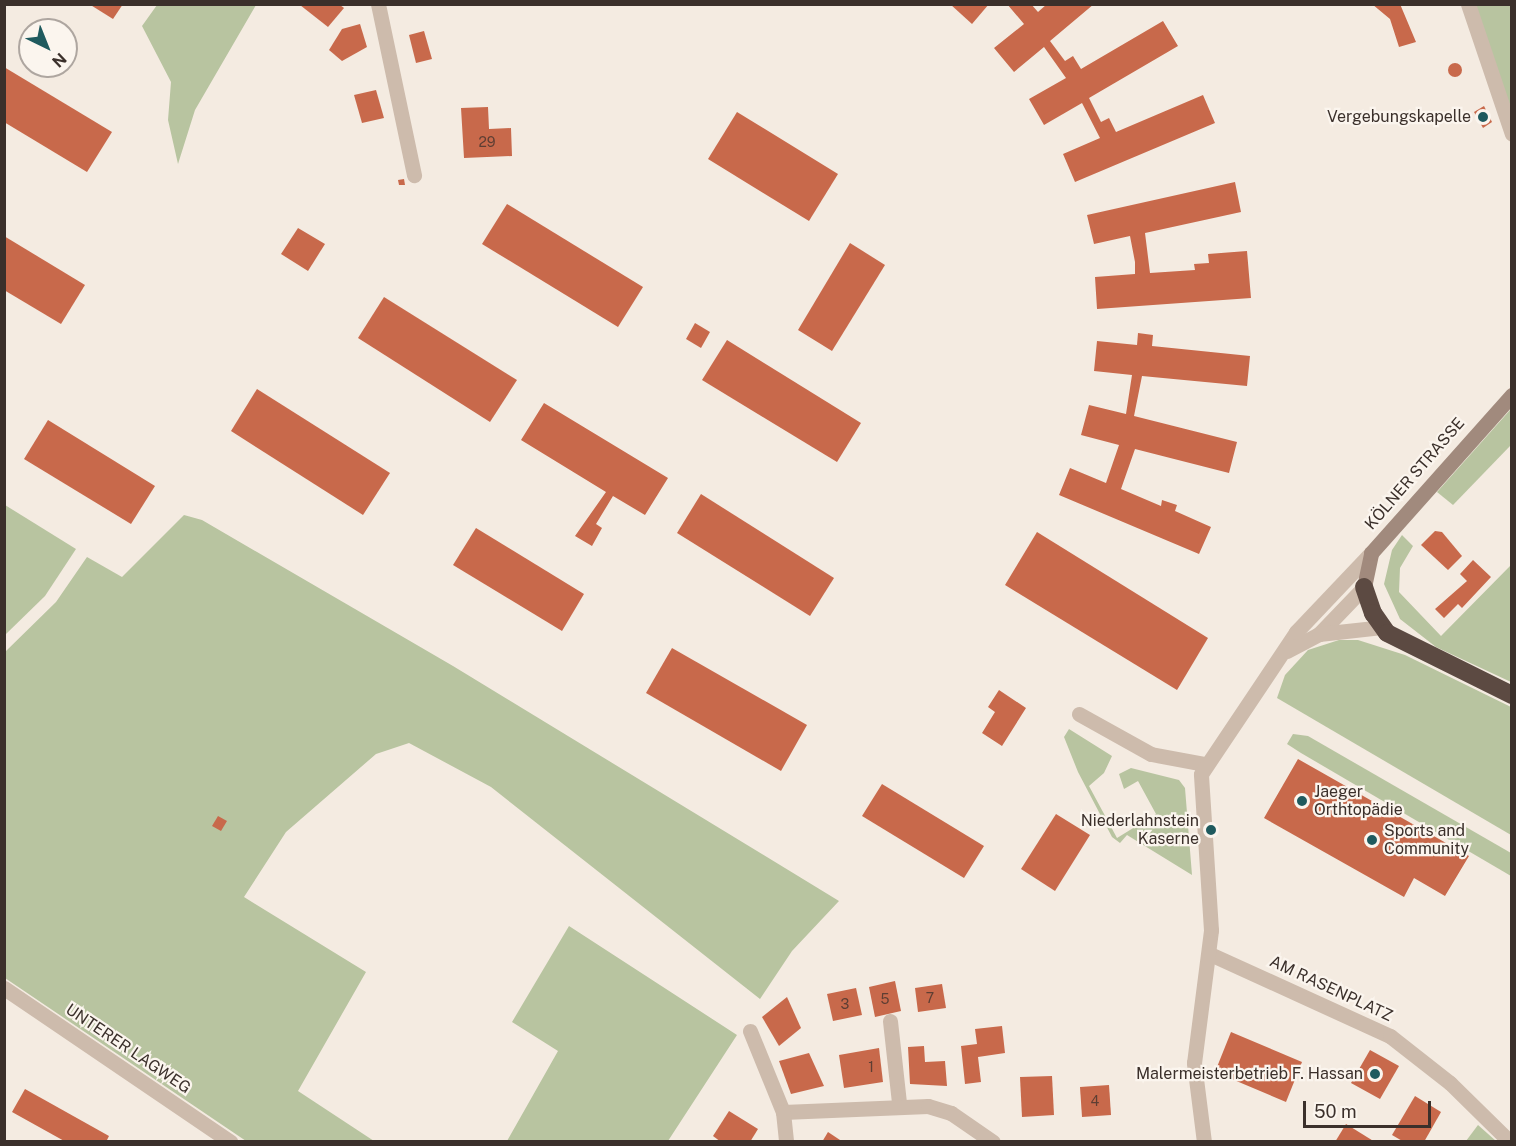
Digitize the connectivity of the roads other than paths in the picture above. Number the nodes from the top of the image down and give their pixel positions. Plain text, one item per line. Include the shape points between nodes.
1 (378, 4) edge
2 (1468, 4) edge
3 (1512, 134) edge
4 (414, 175) dead end
5 (1512, 394) edge
6 (1371, 554) junction
7 (1364, 587) junction
8 (1311, 614) junction
9 (1382, 627) junction
10 (1319, 634) junction
11 (1287, 651) junction
12 (1512, 695) edge
13 (1079, 714) dead end
14 (1206, 764) junction
15 (1210, 954) junction
16 (4, 988) edge
17 (890, 1022) dead end
18 (750, 1031) dead end
19 (899, 1104) junction
20 (783, 1112) junction
21 (231, 1142) edge
22 (786, 1142) edge
23 (993, 1142) edge
24 (1204, 1142) edge
25 (1510, 1142) edge

1 - 4 street
2 - 3 street
5 - 6 street, KÖLNER STRASSE
6 - 7 street, KÖLNER STRASSE
6 - 8 street
7 - 8 street
7 - 9 highway
7 - 10 street
8 - 11 street
9 - 10 street
9 - 12 highway
10 - 11 street
11 - 14 street
13 - 14 street via 1151,754
14 - 15 street via 1200,785
15 - 24 street via 1194,1063
15 - 25 street, AM RASENPLATZ via 1390,1036 1450,1083
16 - 21 street, UNTERER LAGWEG
17 - 19 street
18 - 20 street
19 - 20 street
19 - 23 street via 951,1113
20 - 22 street

